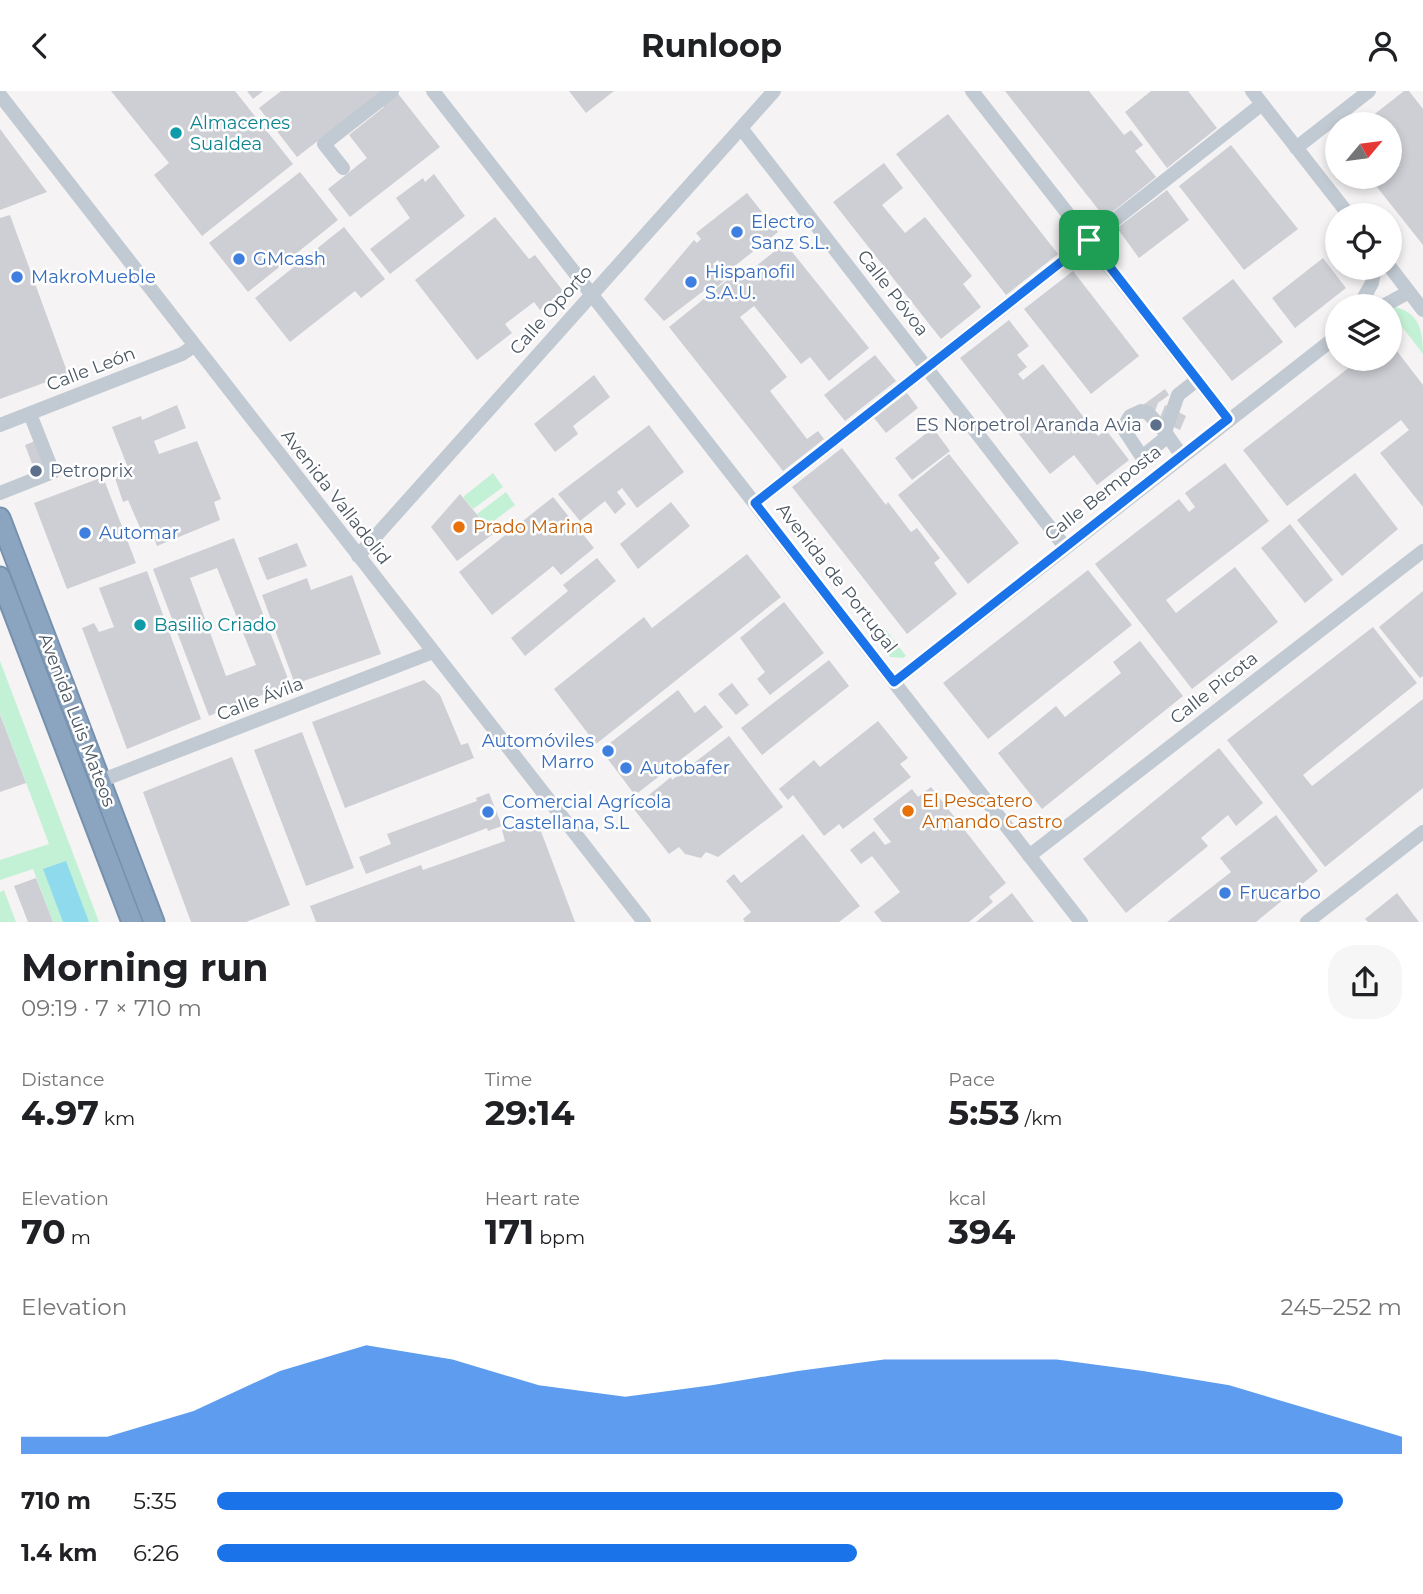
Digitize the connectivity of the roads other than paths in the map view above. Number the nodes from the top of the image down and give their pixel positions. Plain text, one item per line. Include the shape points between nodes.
1 (392, 91) edge
2 (433, 91) edge
3 (774, 91) edge
4 (972, 91) edge
5 (1252, 91) edge
6 (1369, 91) edge
7 (0, 95) edge
8 (1262, 104) junction
9 (741, 128) junction
10 (1296, 148) junction
11 (343, 168) dead end
12 (1340, 203) edge
13 (1089, 240) junction
14 (1400, 280) edge
15 (1409, 292) junction
16 (592, 293) junction
17 (1402, 296) edge
18 (1423, 310) edge
19 (1325, 345) edge
20 (194, 346) junction
21 (926, 368) junction
22 (1197, 380) junction
23 (30, 414) junction
24 (1228, 419) junction
25 (0, 425) edge
26 (1182, 456) junction
27 (0, 493) edge
28 (755, 503) junction
29 (0, 519) edge
30 (1065, 547) junction
31 (1423, 551) edge
32 (358, 556) junction
33 (0, 577) edge
34 (433, 652) junction
35 (894, 682) junction
36 (100, 781) junction
37 (1423, 832) edge
38 (1029, 856) junction
39 (132, 922) edge
40 (154, 922) edge
41 (644, 922) edge
42 (1081, 922) edge
43 (1307, 922) edge

1 - 11 street via 324,144
2 - 16 street, Avenida de Portugal
3 - 9 street, Calle Oporto
4 - 13 street
5 - 8 street
6 - 10 street
7 - 20 street, Avenida Valladolid
8 - 10 street
8 - 13 street
9 - 16 street, Calle Oporto
9 - 21 street, Calle Póvoa
10 - 12 street
13 - 21 street
13 - 22 street
14 - 15 street
15 - 17 street
15 - 18 street
16 - 28 street, Avenida de Portugal
16 - 32 street, Calle Oporto
19 - 24 street, Calle Bemposta
20 - 23 street, Calle León
20 - 32 street, Avenida Valladolid
21 - 28 street
21 - 30 street, Calle Póvoa
22 - 24 street
22 - 26 street via 1178,395 1167,434
23 - 25 street, Calle León
23 - 27 street via 53,472
24 - 26 street, Calle Bemposta
26 - 30 street, Calle Bemposta
28 - 35 street, Avenida de Portugal
29 - 36 highway, Avenida Luis Mateos
30 - 35 street, Calle Bemposta
31 - 38 street, Calle Picota
32 - 34 street, Avenida Valladolid
33 - 39 highway, Avenida Luis Mateos
34 - 36 street, Calle Ávila
34 - 41 street, Avenida Valladolid
35 - 38 street, Avenida de Portugal
36 - 40 highway, Avenida Luis Mateos
37 - 43 street
38 - 42 street, Avenida de Portugal

